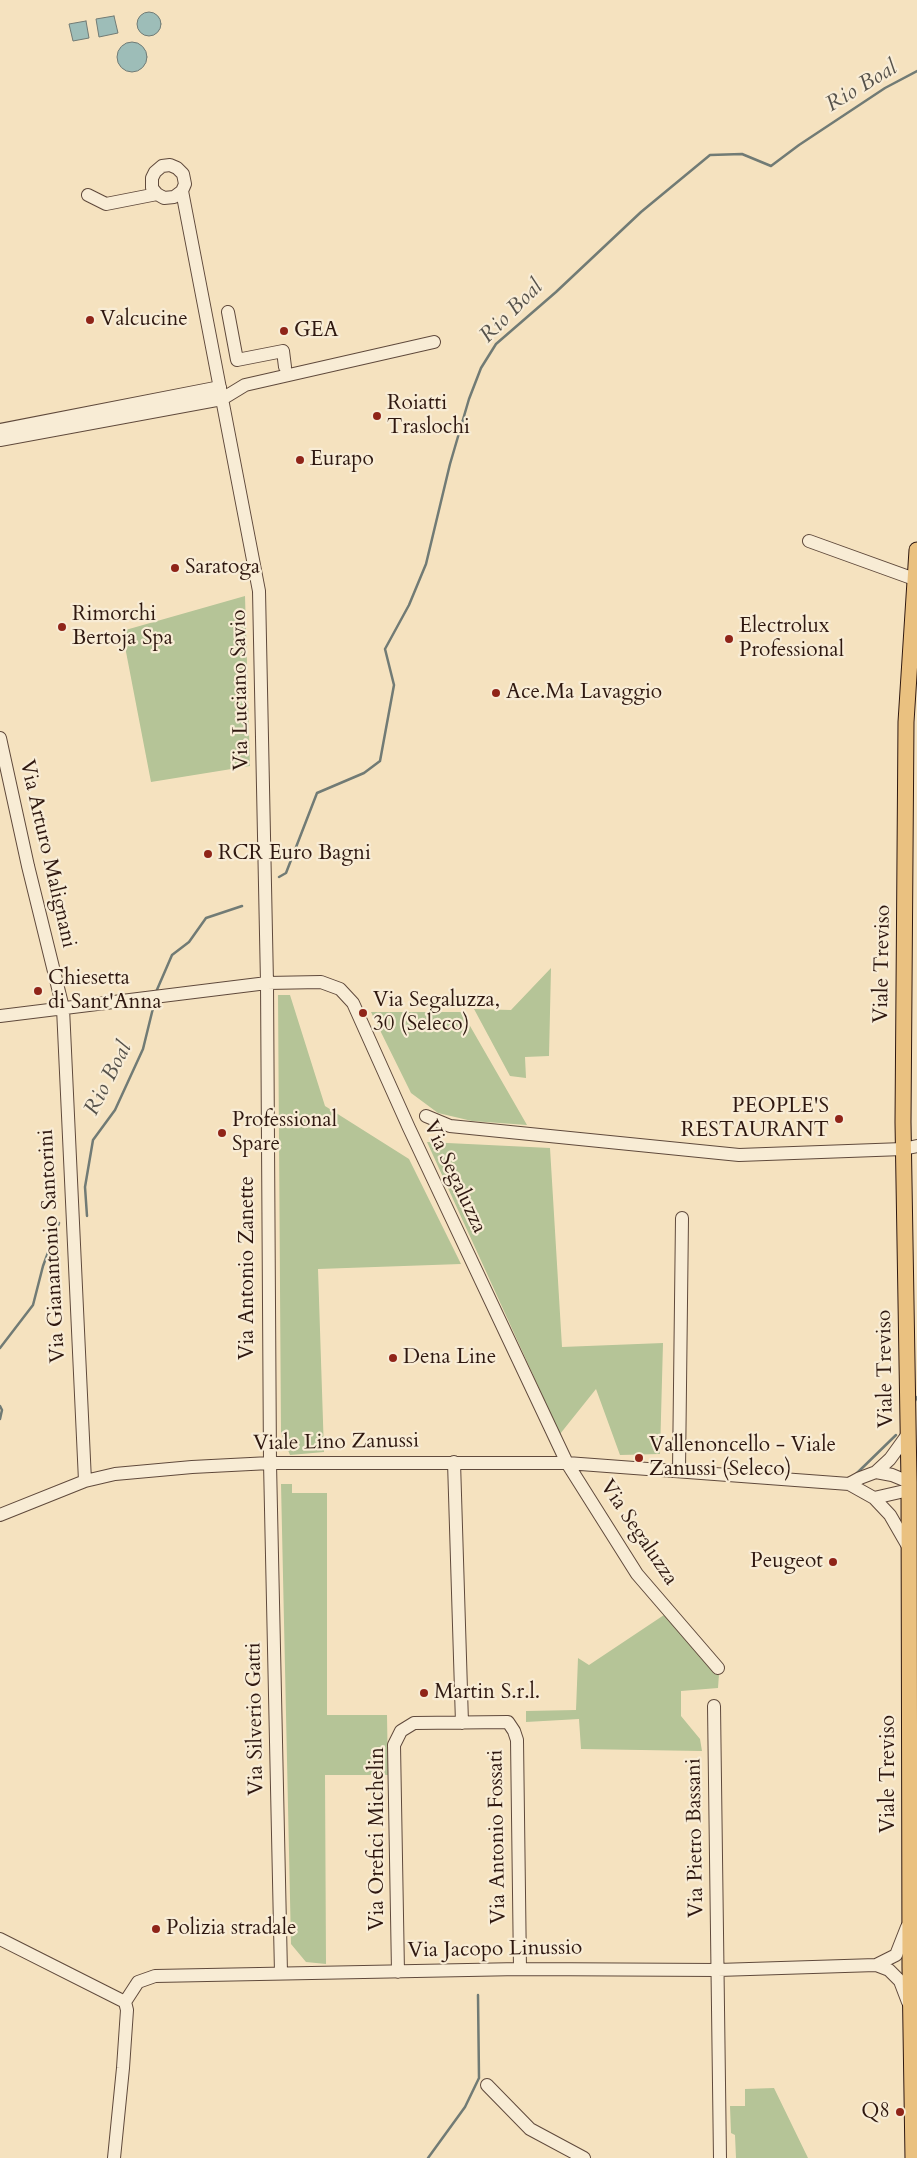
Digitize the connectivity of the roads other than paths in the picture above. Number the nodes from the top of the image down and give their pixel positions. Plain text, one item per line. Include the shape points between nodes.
1 (157, 194) junction
2 (178, 194) junction
3 (88, 195) dead end
4 (228, 312) dead end
5 (434, 342) dead end
6 (285, 367) dead end
7 (220, 389) junction
8 (0, 430) edge
9 (0, 440) edge
10 (809, 541) dead end
11 (917, 550) edge
12 (916, 580) edge
13 (0, 738) edge
14 (267, 982) junction
15 (62, 1008) junction
16 (0, 1016) edge
17 (426, 1116) dead end
18 (910, 1147) edge
19 (682, 1218) dead end
20 (908, 1434) junction
21 (454, 1462) junction
22 (567, 1462) junction
23 (270, 1463) junction
24 (679, 1470) junction
25 (876, 1472) junction
26 (85, 1481) junction
27 (849, 1484) junction
28 (909, 1486) junction
29 (874, 1498) junction
30 (0, 1515) edge
31 (909, 1548) junction
32 (718, 1668) dead end
33 (714, 1706) dead end
34 (462, 1723) junction
35 (914, 1862) edge
36 (914, 1892) edge
37 (910, 1919) junction
38 (0, 1939) edge
39 (891, 1964) junction
40 (910, 1964) junction
41 (520, 1969) junction
42 (718, 1970) junction
43 (398, 1972) junction
44 (281, 1973) junction
45 (125, 2002) junction
46 (911, 2012) junction
47 (487, 2085) dead end
48 (114, 2158) edge
49 (584, 2158) edge
50 (720, 2158) edge
51 (913, 2158) edge

1 - 2 street via 164,198
1 - 2 street via 152,188 152,178 162,166 170,165 183,174 185,184
1 - 3 street via 106,204
2 - 7 street, Via Luciano Savio via 185,209
4 - 6 street via 237,360 283,351
5 - 7 street
7 - 8 street
7 - 9 street
7 - 14 street, Via Luciano Savio via 259,591
10 - 12 street
11 - 12 main road, Viale Treviso
12 - 18 main road, Viale Treviso via 906,722
13 - 15 street, Via Arturo Malignani
14 - 15 street, Via Segaluzza
14 - 22 street, Via Segaluzza via 321,982 340,989 353,1003
14 - 23 street, Via Antonio Zanette
15 - 16 street, Via Segaluzza
15 - 26 street, Via Gianantonio Santorini
17 - 18 street via 450,1126 738,1155
18 - 20 main road, Viale Treviso
19 - 24 street
20 - 25 street, Viale Lino Zanussi
20 - 28 main road, Viale Treviso
21 - 22 street, Viale Lino Zanussi
21 - 23 street, Viale Lino Zanussi
21 - 34 street
22 - 24 street, Viale Lino Zanussi
22 - 32 street, Via Segaluzza via 637,1574
23 - 26 street, Viale Lino Zanussi via 115,1474
23 - 44 street, Via Silverio Gatti
24 - 27 street, Viale Lino Zanussi
25 - 27 street, Viale Lino Zanussi
25 - 28 street via 892,1474
26 - 30 street, Viale Lino Zanussi
27 - 29 street, Viale Lino Zanussi
28 - 29 street
28 - 31 main road, Viale Treviso
29 - 31 street, Viale Lino Zanussi via 890,1515
31 - 35 main road, Viale Treviso
33 - 42 street, Via Pietro Bassani
34 - 41 street, Via Antonio Fossati via 508,1722 517,1740
34 - 43 street, Via Orefici Michelin via 414,1723 401,1731 394,1745
35 - 36 main road, Viale Treviso
36 - 37 main road, Viale Treviso
37 - 39 street
37 - 40 main road, Viale Treviso
38 - 45 street
39 - 40 street via 900,1958
39 - 42 street, Via Jacopo Linussio
39 - 46 street
40 - 46 main road, Viale Treviso
41 - 42 street, Via Jacopo Linussio
41 - 43 street, Via Jacopo Linussio
42 - 50 street, Via Pietro Bassani
43 - 44 street, Via Jacopo Linussio
44 - 45 street, Via Jacopo Linussio via 155,1976 138,1982
45 - 48 street via 125,2048
46 - 51 main road, Viale Treviso
47 - 49 street via 530,2129

